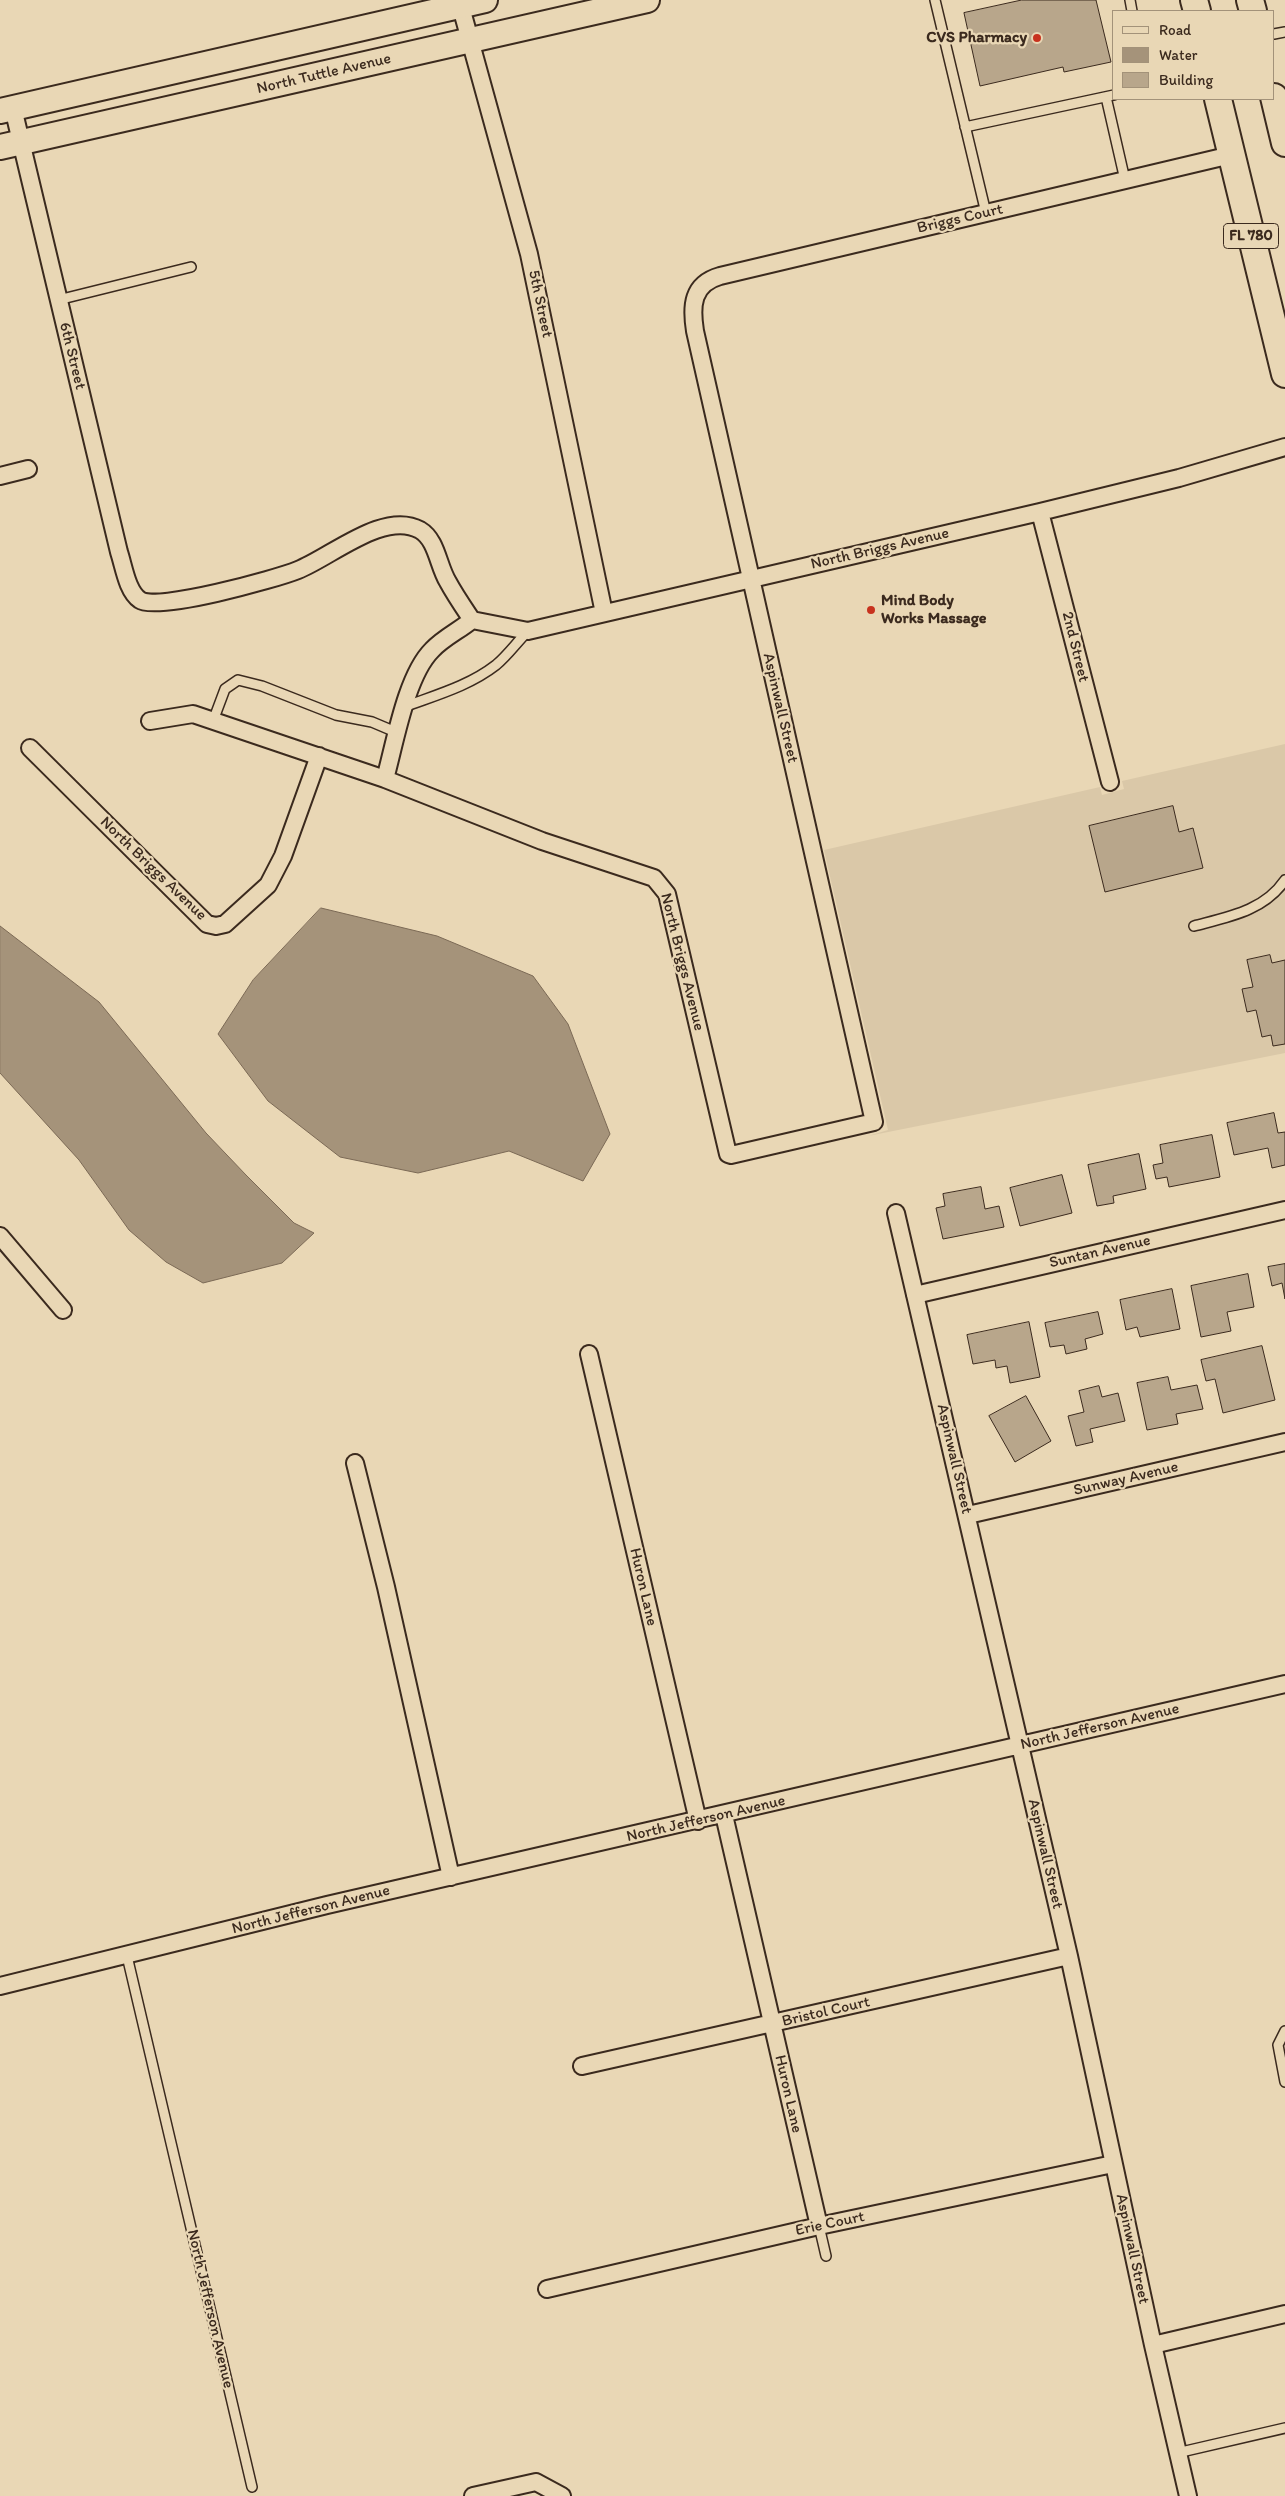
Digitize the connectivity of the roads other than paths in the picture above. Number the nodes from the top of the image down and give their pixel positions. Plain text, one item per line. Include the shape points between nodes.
1 (485, 0) edge
2 (647, 0) edge
3 (935, 0) edge
4 (460, 3) edge
5 (470, 40) junction
6 (1110, 96) edge
7 (1218, 100) edge
8 (1275, 100) edge
9 (7, 109) edge
10 (965, 128) junction
11 (1285, 142) edge
12 (10, 145) edge
13 (1231, 155) junction
14 (1125, 180) junction
15 (986, 213) junction
16 (191, 267) dead end
17 (697, 294) joint
18 (58, 300) junction
19 (1285, 374) edge
20 (1285, 447) edge
21 (28, 469) dead end
22 (0, 476) edge
23 (1040, 512) junction
24 (751, 579) junction
25 (604, 613) junction
26 (472, 620) junction
27 (528, 631) junction
28 (404, 707) junction
29 (213, 721) junction
30 (150, 722) dead end
31 (398, 733) junction
32 (30, 748) dead end
33 (319, 756) junction
34 (385, 779) junction
35 (1110, 782) dead end
36 (1285, 880) edge
37 (1194, 926) dead end
38 (874, 1122) joint
39 (1285, 1210) edge
40 (896, 1213) dead end
41 (0, 1236) edge
42 (915, 1295) junction
43 (63, 1310) dead end
44 (589, 1354) dead end
45 (1285, 1442) edge
46 (356, 1464) dead end
47 (968, 1515) junction
48 (1285, 1684) edge
49 (1019, 1746) junction
50 (724, 1815) junction
51 (698, 1821) junction
52 (451, 1877) junction
53 (127, 1956) junction
54 (1069, 1956) junction
55 (0, 1986) edge
56 (772, 2024) junction
57 (1285, 2031) edge
58 (582, 2066) dead end
59 (1285, 2082) edge
60 (1113, 2164) junction
61 (819, 2226) junction
62 (826, 2256) dead end
63 (547, 2289) dead end
64 (1285, 2314) edge
65 (1153, 2345) junction
66 (1285, 2428) edge
67 (1177, 2453) junction
68 (252, 2486) dead end
69 (559, 2494) edge
70 (473, 2496) edge
71 (1188, 2496) edge

1 - 4 main road
2 - 5 main road, North Tuttle Avenue
3 - 10 lane
4 - 5 street, 5th Street
4 - 9 main road
5 - 12 main road, North Tuttle Avenue
5 - 25 street, 5th Street via 529,254
6 - 10 lane
6 - 14 lane
7 - 13 main road, FL 780
8 - 11 main road
9 - 12 street, 6th Street
10 - 15 lane
12 - 18 street, 6th Street
13 - 14 street, Briggs Court
13 - 19 main road, FL 780
14 - 15 street, Briggs Court
15 - 17 street, Briggs Court via 712,278
16 - 18 lane
17 - 24 street, Aspinwall Street via 693,310 695,330
18 - 26 street, 6th Street via 120,552 130,584 141,601 150,604 173,602 271,580 300,569 377,529 405,525 419,529 432,542 447,581
20 - 23 street, North Briggs Avenue via 1179,478
21 - 22 street
23 - 24 street, North Briggs Avenue
23 - 35 street, 2nd Street
24 - 25 street, North Briggs Avenue
24 - 38 street, Aspinwall Street
25 - 27 street, North Briggs Avenue
26 - 27 street, North Briggs Avenue
26 - 28 street via 432,650 416,675
27 - 28 lane via 498,664 483,674
28 - 31 street
29 - 30 street, North Briggs Avenue via 193,714
29 - 31 lane via 225,689 238,680
29 - 33 street, North Briggs Avenue
31 - 34 street
32 - 33 street, North Briggs Avenue via 207,924 216,926 225,924 268,886 283,856
33 - 34 street, North Briggs Avenue
34 - 38 street, North Briggs Avenue via 542,841 654,878 662,885 667,894 729,1155
36 - 37 lane via 1275,894 1258,906
39 - 42 street, Suntan Avenue
40 - 42 street, Aspinwall Street
41 - 43 street
42 - 47 street, Aspinwall Street
44 - 51 street, Huron Lane
45 - 47 street, Sunway Avenue
46 - 52 street
47 - 49 street, Aspinwall Street
48 - 49 street, North Jefferson Avenue
49 - 50 street, North Jefferson Avenue
49 - 54 street, Aspinwall Street
50 - 51 street, North Jefferson Avenue
50 - 56 street, Huron Lane
51 - 52 street, North Jefferson Avenue
52 - 53 street, North Jefferson Avenue
53 - 55 street, North Jefferson Avenue
53 - 68 lane, North Jefferson Avenue
54 - 56 street, Bristol Court
54 - 60 street, Aspinwall Street
56 - 58 street, Bristol Court
56 - 61 street, Huron Lane
57 - 59 lane via 1278,2045
60 - 61 street, Erie Court
60 - 65 street, Aspinwall Street
61 - 62 lane
61 - 63 street, Erie Court
64 - 65 street
65 - 67 street, Aspinwall Street
66 - 67 lane
67 - 71 street, Aspinwall Street
69 - 70 street via 536,2482

